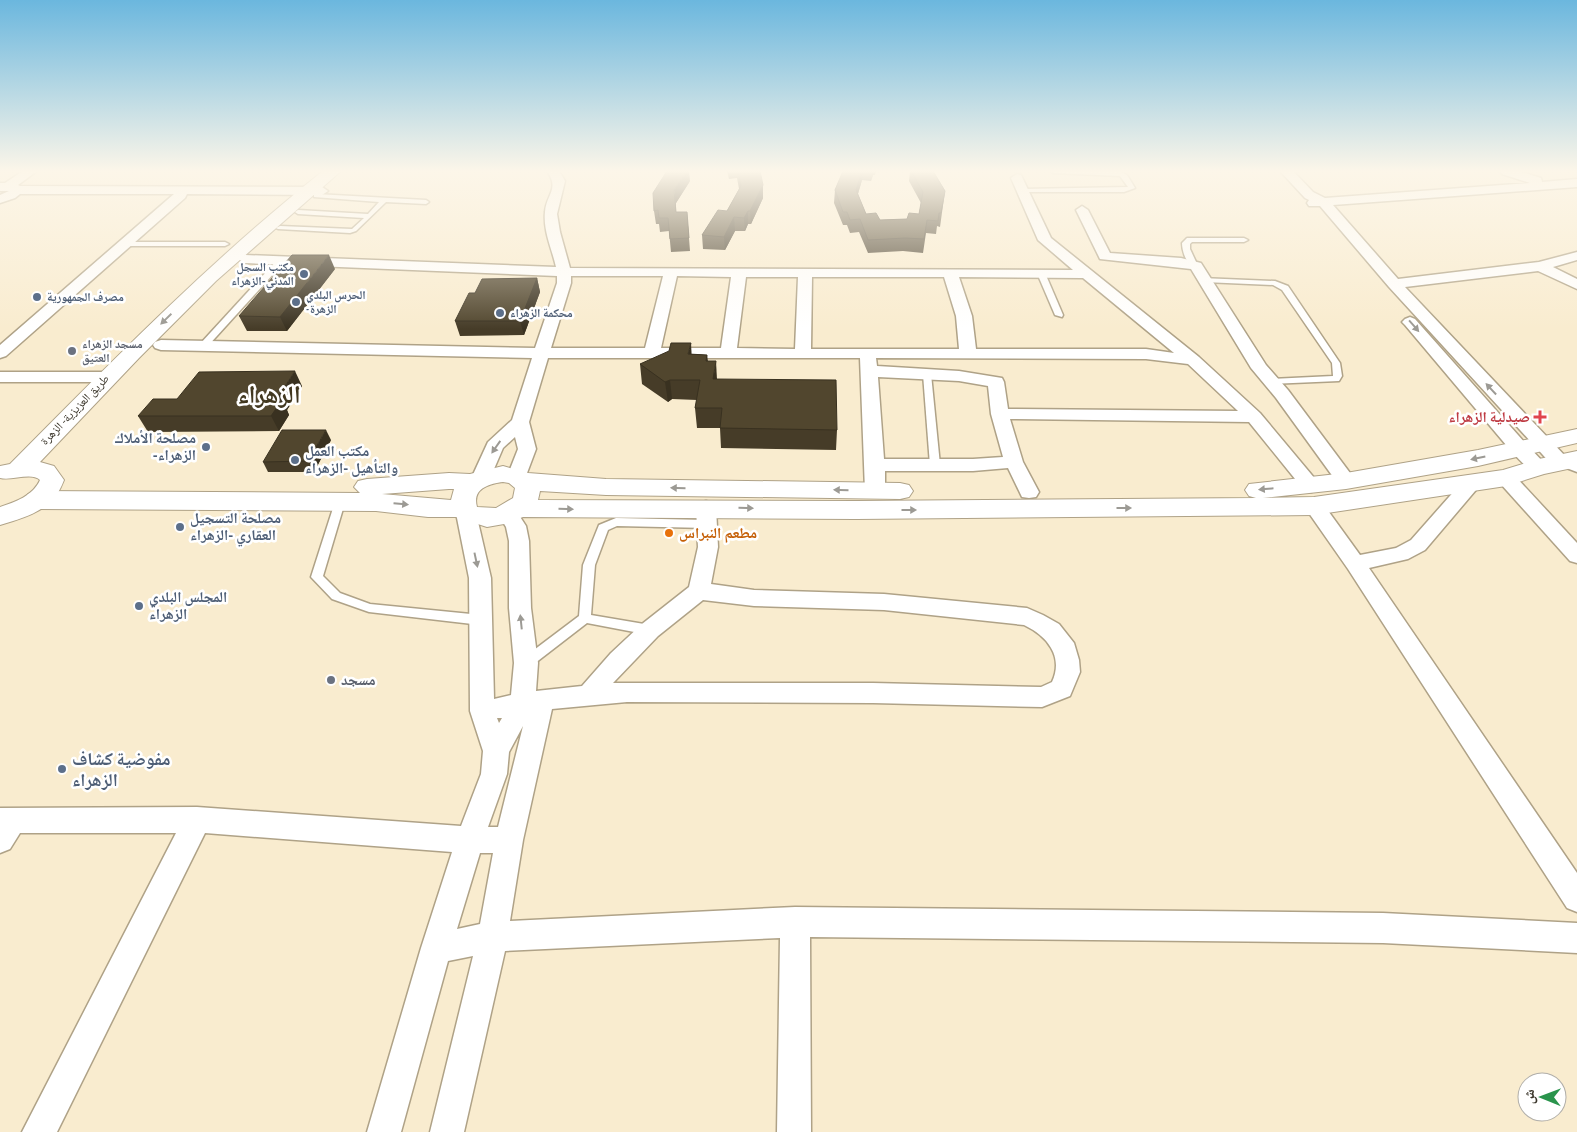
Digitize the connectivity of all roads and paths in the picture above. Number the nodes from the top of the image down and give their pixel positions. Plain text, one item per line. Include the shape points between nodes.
1 (148, 224) edge
2 (274, 224) edge
3 (284, 224) edge
4 (361, 224) edge
5 (551, 224) edge
6 (1038, 224) edge
7 (1089, 224) edge
8 (1335, 224) edge
9 (1336, 224) edge
10 (280, 228) junction
11 (1244, 240) dead end
12 (125, 244) junction
13 (224, 244) dead end
14 (1576, 250) edge
15 (245, 260) junction
16 (281, 261) junction
17 (1193, 264) junction
18 (1540, 266) junction
19 (565, 272) junction
20 (671, 272) junction
21 (739, 272) junction
22 (804, 272) junction
23 (950, 273) junction
24 (1041, 273) junction
25 (1085, 274) junction
26 (1204, 280) junction
27 (1394, 284) junction
28 (1577, 285) edge
29 (1059, 315) dead end
30 (161, 345) junction
31 (203, 346) junction
32 (652, 352) junction
33 (0, 353) edge
34 (542, 353) junction
35 (728, 353) junction
36 (803, 353) junction
37 (968, 354) junction
38 (986, 354) junction
39 (1194, 360) junction
40 (868, 362) junction
41 (927, 374) junction
42 (0, 377) edge
43 (108, 377) junction
44 (996, 382) junction
45 (1271, 382) junction
46 (1000, 414) junction
47 (1254, 416) junction
48 (520, 422) junction
49 (1577, 436) edge
50 (1552, 458) edge
51 (1014, 462) junction
52 (875, 465) junction
53 (935, 465) junction
54 (9, 472) edge
55 (1506, 478) junction
56 (520, 479) junction
57 (478, 480) junction
58 (1346, 481) junction
59 (1470, 484) junction
60 (43, 485) junction
61 (874, 491) junction
62 (1029, 492) junction
63 (1312, 496) junction
64 (340, 502) junction
65 (465, 511) junction
66 (512, 511) junction
67 (0, 516) edge
68 (706, 516) junction
69 (1577, 556) edge
70 (1355, 564) junction
71 (698, 591) junction
72 (585, 618) junction
73 (481, 620) junction
74 (650, 630) junction
75 (526, 663) junction
76 (588, 696) junction
77 (533, 702) junction
78 (482, 711) junction
79 (496, 751) junction
80 (197, 820) junction
81 (4, 827) edge
82 (470, 840) junction
83 (509, 840) junction
84 (1577, 898) edge
85 (795, 922) junction
86 (493, 937) junction
87 (1577, 938) edge
88 (436, 948) junction
89 (39, 1132) edge
90 (384, 1132) edge
91 (446, 1132) edge
92 (794, 1132) edge

1 - 12 street
2 -> 43 street, طريق العزيزية- الزهرة via 229,258
3 - 10 street, طريق العزيزية- الزهرة
4 - 10 lane via 350,231
5 - 19 street
6 - 25 street via 1045,240
7 - 17 street via 1105,256
8 -> 50 street
9 - 27 street
10 - 15 street, طريق العزيزية- الزهرة
11 - 17 lane via 1190,240 1186,249
12 - 13 lane
12 - 33 street
14 - 18 street
15 - 16 street
15 - 30 street, طريق العزيزية- الزهرة
16 - 19 street
16 - 31 lane
17 - 26 street
18 - 27 street
18 - 28 street
19 - 20 street
19 - 34 street
20 - 21 street
20 - 32 street
21 - 22 street
21 - 35 street
22 - 23 street
22 - 36 street
23 - 24 street
23 - 37 street via 964,316
24 - 25 street
24 - 29 lane
25 - 39 street
26 - 45 street
26 - 45 lane via 1275,283 1285,288 1336,363 1336,379
50 -> 27 street
30 - 31 street
30 - 60 street, طريق العزيزية- الزهرة
31 - 34 street
32 - 34 street
32 - 35 street
34 - 48 street
35 - 36 street
36 - 40 street
37 - 38 street
37 - 40 street
38 - 39 street via 1146,354
38 - 44 street
39 - 47 street
40 - 41 street
40 - 52 street
41 - 44 street
41 - 53 lane
42 - 43 street
43 - 54 street, طريق العزيزية- الزهرة
44 - 46 street
45 - 58 street
46 - 47 street
46 - 51 street
47 - 63 street
48 - 56 street via 527,449
48 -> 57 street via 495,446
49 - 50 street
50 - 55 street
50 -> 58 street via 1478,458
51 - 53 street
51 - 62 street
52 - 53 street
52 - 61 street
54 - 60 street via 32,468
55 - 59 street
55 - 69 street
56 - 57 street via 503,474
61 -> 56 street via 606,487
56 - 66 street via 527,485 528,494
57 - 60 street via 382,487
57 - 65 street via 462,495
58 - 63 street
59 - 63 street
59 - 70 street via 1418,545 1401,554
60 - 64 street
60 - 67 street via 18,511
61 - 62 street
63 -> 62 street via 1244,491
68 -> 63 street
63 - 70 street
64 -> 65 street via 376,502
64 - 73 lane via 317,577 336,596 368,608
65 - 66 street via 483,518
65 -> 73 street via 480,578
66 -> 68 street via 597,510
75 -> 66 street via 520,608 519,541
68 - 71 street via 708,547
68 - 72 lane via 616,522 603,528 589,564
70 - 84 street
71 - 74 street
71 - 76 street via 754,598 884,602 1027,617 1041,622 1058,635 1066,649 1068,671 1061,689 1042,696 627,692
72 - 74 lane
72 - 75 lane
73 - 78 street
74 - 76 street
75 - 77 street
76 - 77 street
77 - 78 street
77 - 79 street
77 - 83 street
78 - 79 street
79 - 82 street via 494,774
80 - 81 street
80 - 82 street
80 - 89 street
82 - 83 street
82 - 88 street
83 - 86 street
85 - 86 street
85 - 87 street via 1383,928
85 - 92 street
86 - 88 street
86 - 91 street
88 - 90 street

